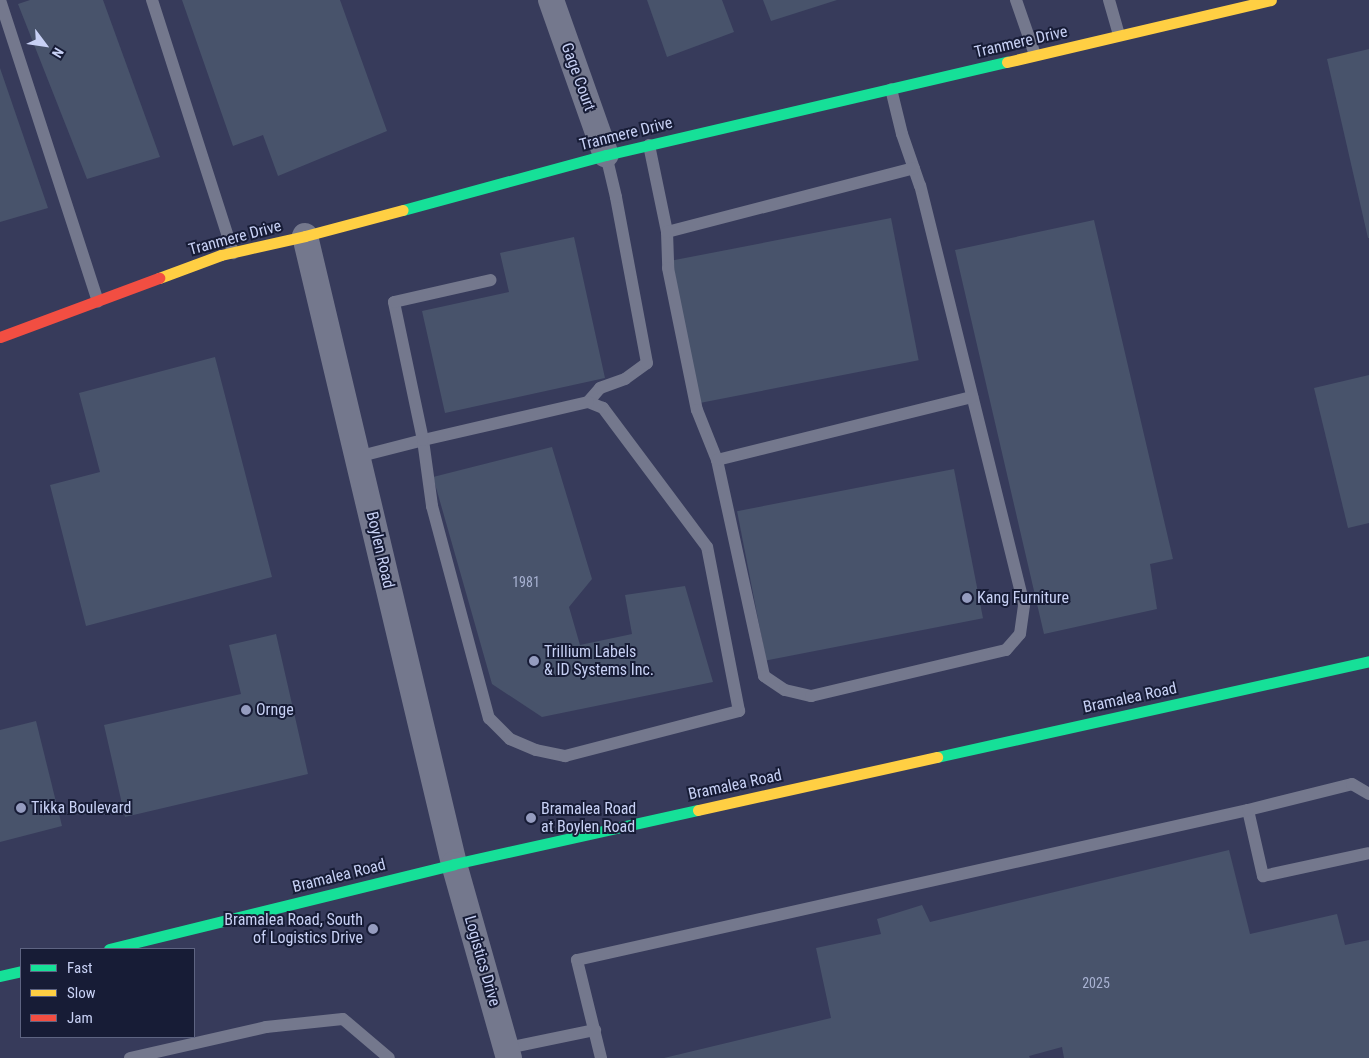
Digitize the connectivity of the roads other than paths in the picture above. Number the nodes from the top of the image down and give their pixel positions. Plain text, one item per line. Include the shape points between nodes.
1 (0, 0) edge
2 (152, 0) edge
3 (551, 0) edge
4 (1016, 0) edge
5 (1109, 0) edge
6 (1271, 0) edge
7 (1119, 36) junction
8 (1034, 55) junction
9 (891, 89) junction
10 (649, 145) junction
11 (606, 155) junction
12 (914, 168) junction
13 (667, 232) junction
14 (305, 236) junction
15 (233, 252) junction
16 (491, 280) dead end
17 (98, 300) junction
18 (0, 337) edge
19 (972, 397) junction
20 (588, 402) junction
21 (423, 440) junction
22 (358, 457) junction
23 (717, 460) junction
24 (1369, 661) edge
25 (1369, 794) edge
26 (1248, 810) junction
27 (1369, 853) edge
28 (454, 864) junction
29 (113, 948) edge
30 (20, 971) edge
31 (0, 976) edge
32 (595, 1030) junction
33 (508, 1053) edge
34 (130, 1058) edge
35 (389, 1058) edge
36 (601, 1058) edge

1 - 17 lane
2 - 15 lane
3 - 11 street, Gage Court
4 - 8 lane
5 - 7 lane
6 - 7 street, Tranmere Drive
7 - 8 street, Tranmere Drive
8 - 9 street, Tranmere Drive
9 - 10 street, Tranmere Drive
9 - 12 lane
10 - 11 street, Tranmere Drive
10 - 13 lane
11 - 14 street, Tranmere Drive
11 - 20 lane via 647,362 625,379 600,388
12 - 13 lane
12 - 19 lane
13 - 23 lane via 668,268 697,410
14 - 15 street, Tranmere Drive
14 - 22 street, Boylen Road
15 - 17 street, Tranmere Drive
16 - 21 lane via 394,302
17 - 18 street, Tranmere Drive
19 - 23 lane
19 - 23 lane via 1024,605 1020,634 1006,650 811,696 785,690 764,676
20 - 21 lane
20 - 21 lane via 603,408 706,547 739,711 565,756 510,740 489,718 432,506
21 - 22 lane
22 - 28 street, Boylen Road
24 - 28 street, Bramalea Road
25 - 26 lane via 1352,784
26 - 27 lane via 1263,876
26 - 32 lane via 577,960
28 - 29 street, Bramalea Road
28 - 33 street, Logistics Drive
30 - 31 street
32 - 33 lane
32 - 36 lane
34 - 35 lane via 266,1027 343,1019

